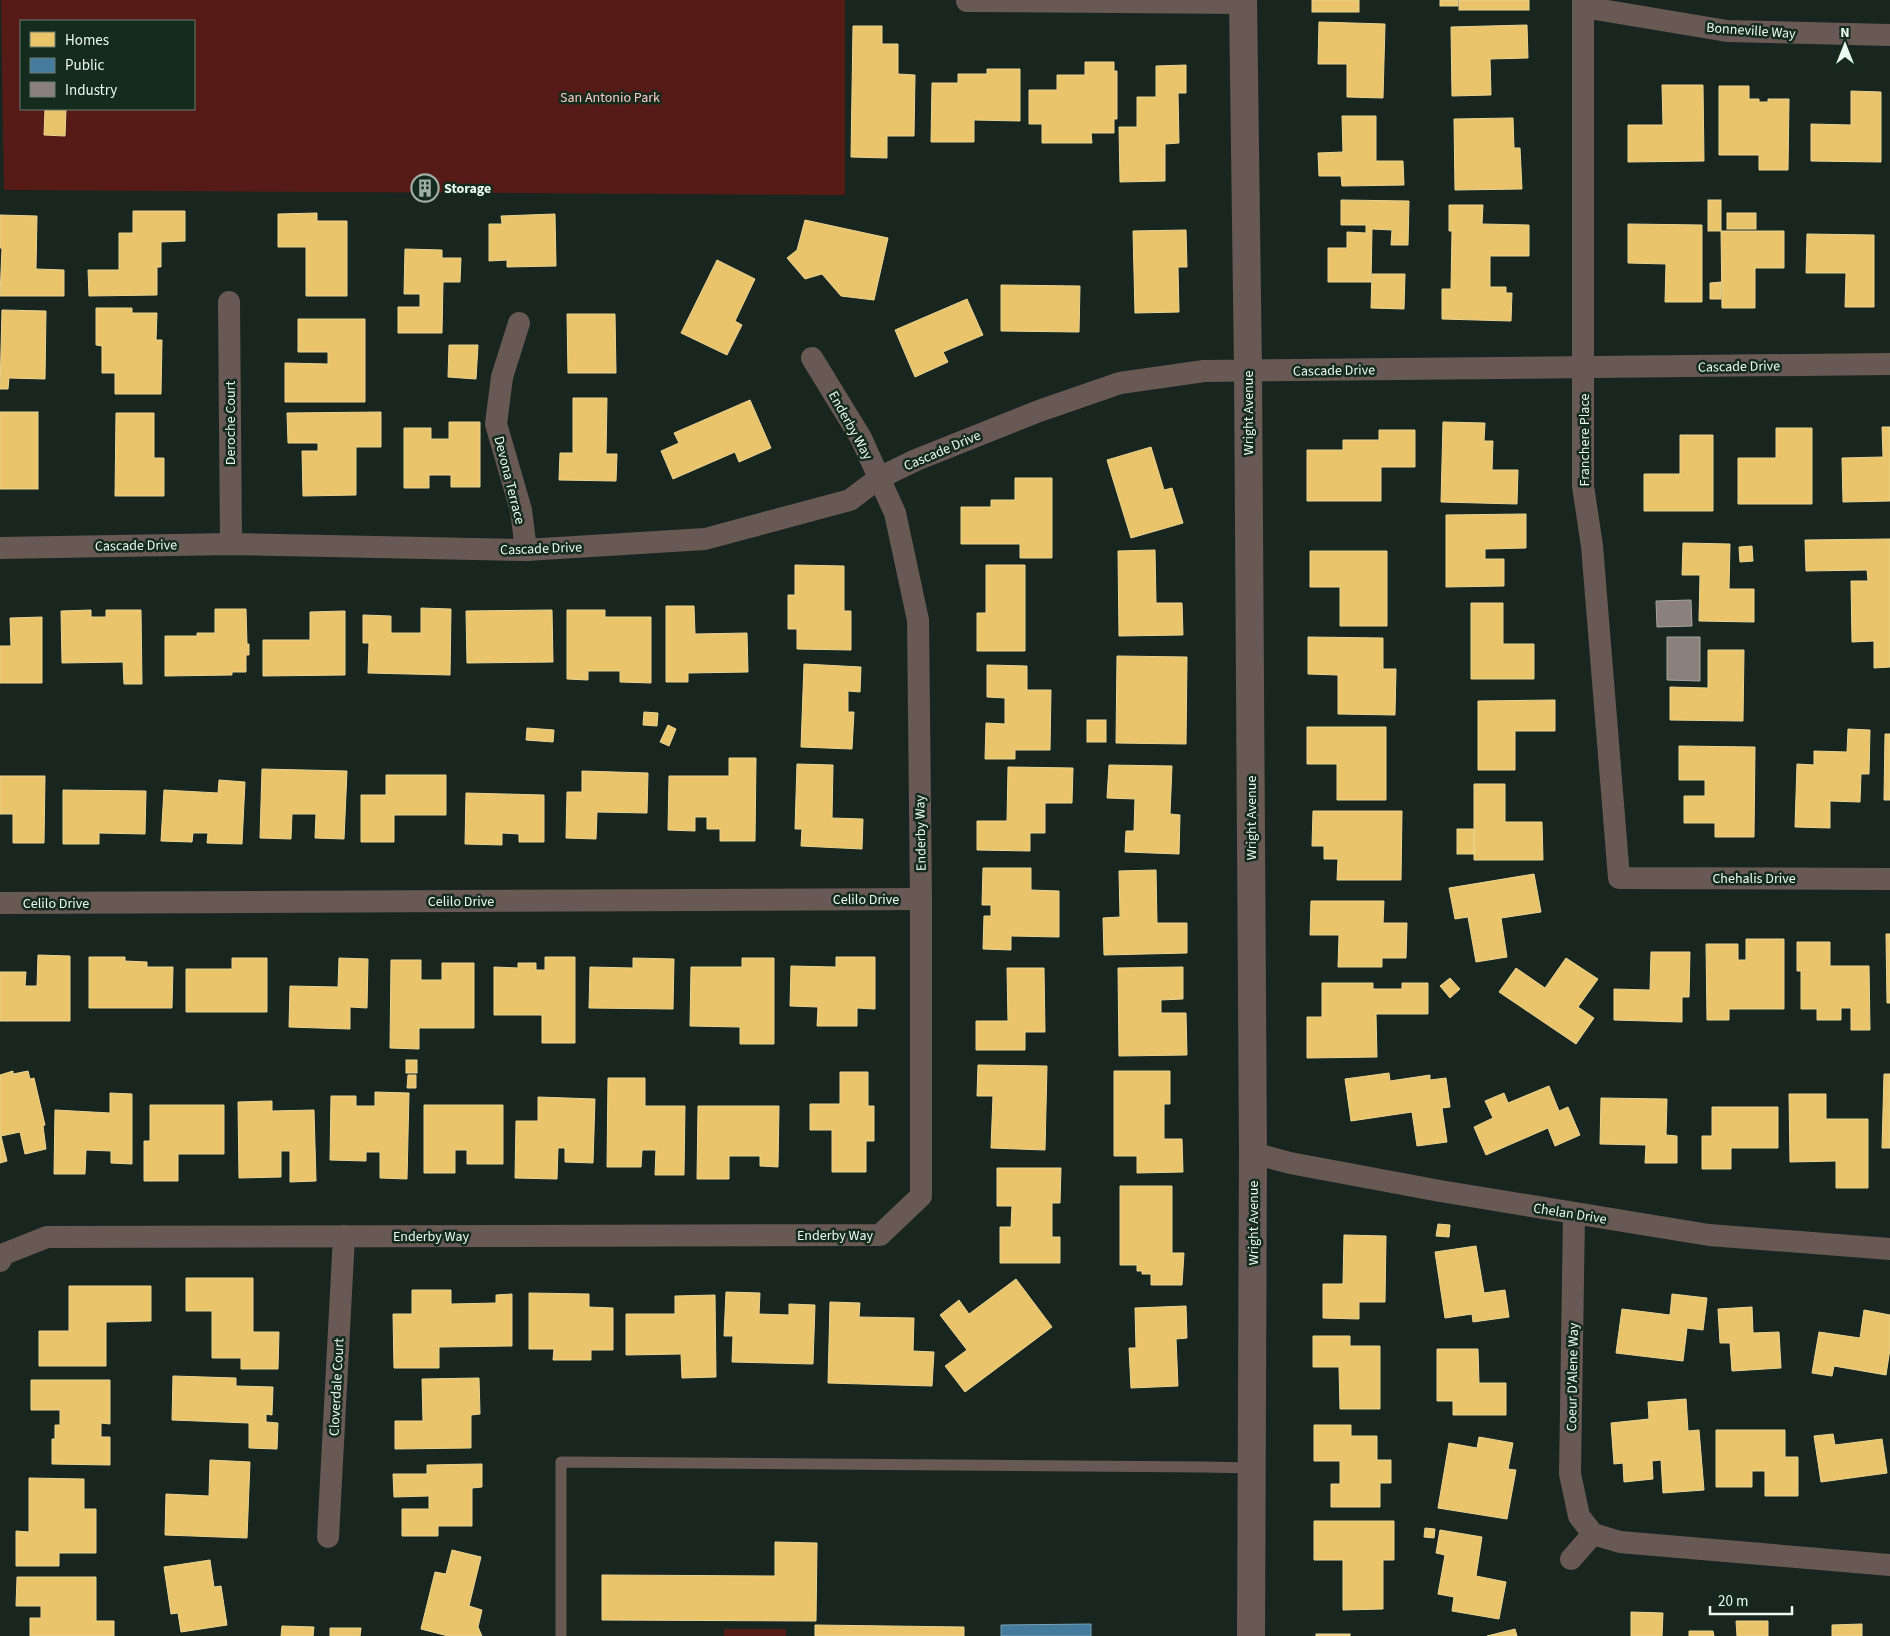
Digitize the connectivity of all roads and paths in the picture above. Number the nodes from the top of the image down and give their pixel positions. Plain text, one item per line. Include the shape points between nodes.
1 (966, 1) dead end
2 (1243, 2) edge
3 (1583, 3) edge
4 (1890, 35) edge
5 (229, 302) dead end
6 (519, 323) dead end
7 (812, 358) dead end
8 (1890, 364) edge
9 (1584, 368) junction
10 (1248, 370) junction
11 (879, 478) junction
12 (231, 544) junction
13 (0, 548) edge
14 (526, 550) junction
15 (1619, 878) joint
16 (1890, 879) edge
17 (921, 899) junction
18 (0, 903) edge
19 (1253, 1153) junction
20 (1574, 1214) junction
21 (344, 1236) junction
22 (1890, 1249) edge
23 (0, 1260) edge
24 (1252, 1468) junction
25 (1593, 1534) junction
26 (328, 1537) dead end
27 (1571, 1560) dead end
28 (1890, 1565) edge
29 (562, 1636) edge
30 (1251, 1636) edge

1 - 2 street
2 - 10 street, Wright Avenue
3 - 4 street, Bonneville Way via 1727,31
3 - 9 street, Franchere Place
5 - 12 street, Deroche Court
6 - 14 street, Devona Terrace via 502,377 496,424 521,510
7 - 11 street, Enderby Way via 860,438
8 - 9 street, Cascade Drive
9 - 10 street, Cascade Drive
9 - 15 street, Franchere Place via 1583,486 1592,546
10 - 11 street, Cascade Drive via 1204,371 1120,383 1039,411
10 - 19 street, Wright Avenue
11 - 14 street, Cascade Drive via 850,500 705,539
11 - 17 street, Enderby Way via 895,513 918,620
12 - 13 street, Cascade Drive
12 - 14 street, Cascade Drive
15 - 16 street, Chehalis Drive
17 - 18 street, Celilo Drive
17 - 21 street, Enderby Way via 921,1196 880,1236
19 - 20 street, Chelan Drive via 1290,1163
19 - 24 street, Wright Avenue
20 - 22 street, Chelan Drive via 1709,1235
20 - 25 street, Coeur D'Alene Way via 1570,1474 1579,1516
21 - 23 street, Enderby Way via 47,1237 4,1254
21 - 26 street, Cloverdale Court
24 - 29 lane via 561,1462
24 - 30 street, Wright Avenue
25 - 27 street
25 - 28 street via 1620,1542

